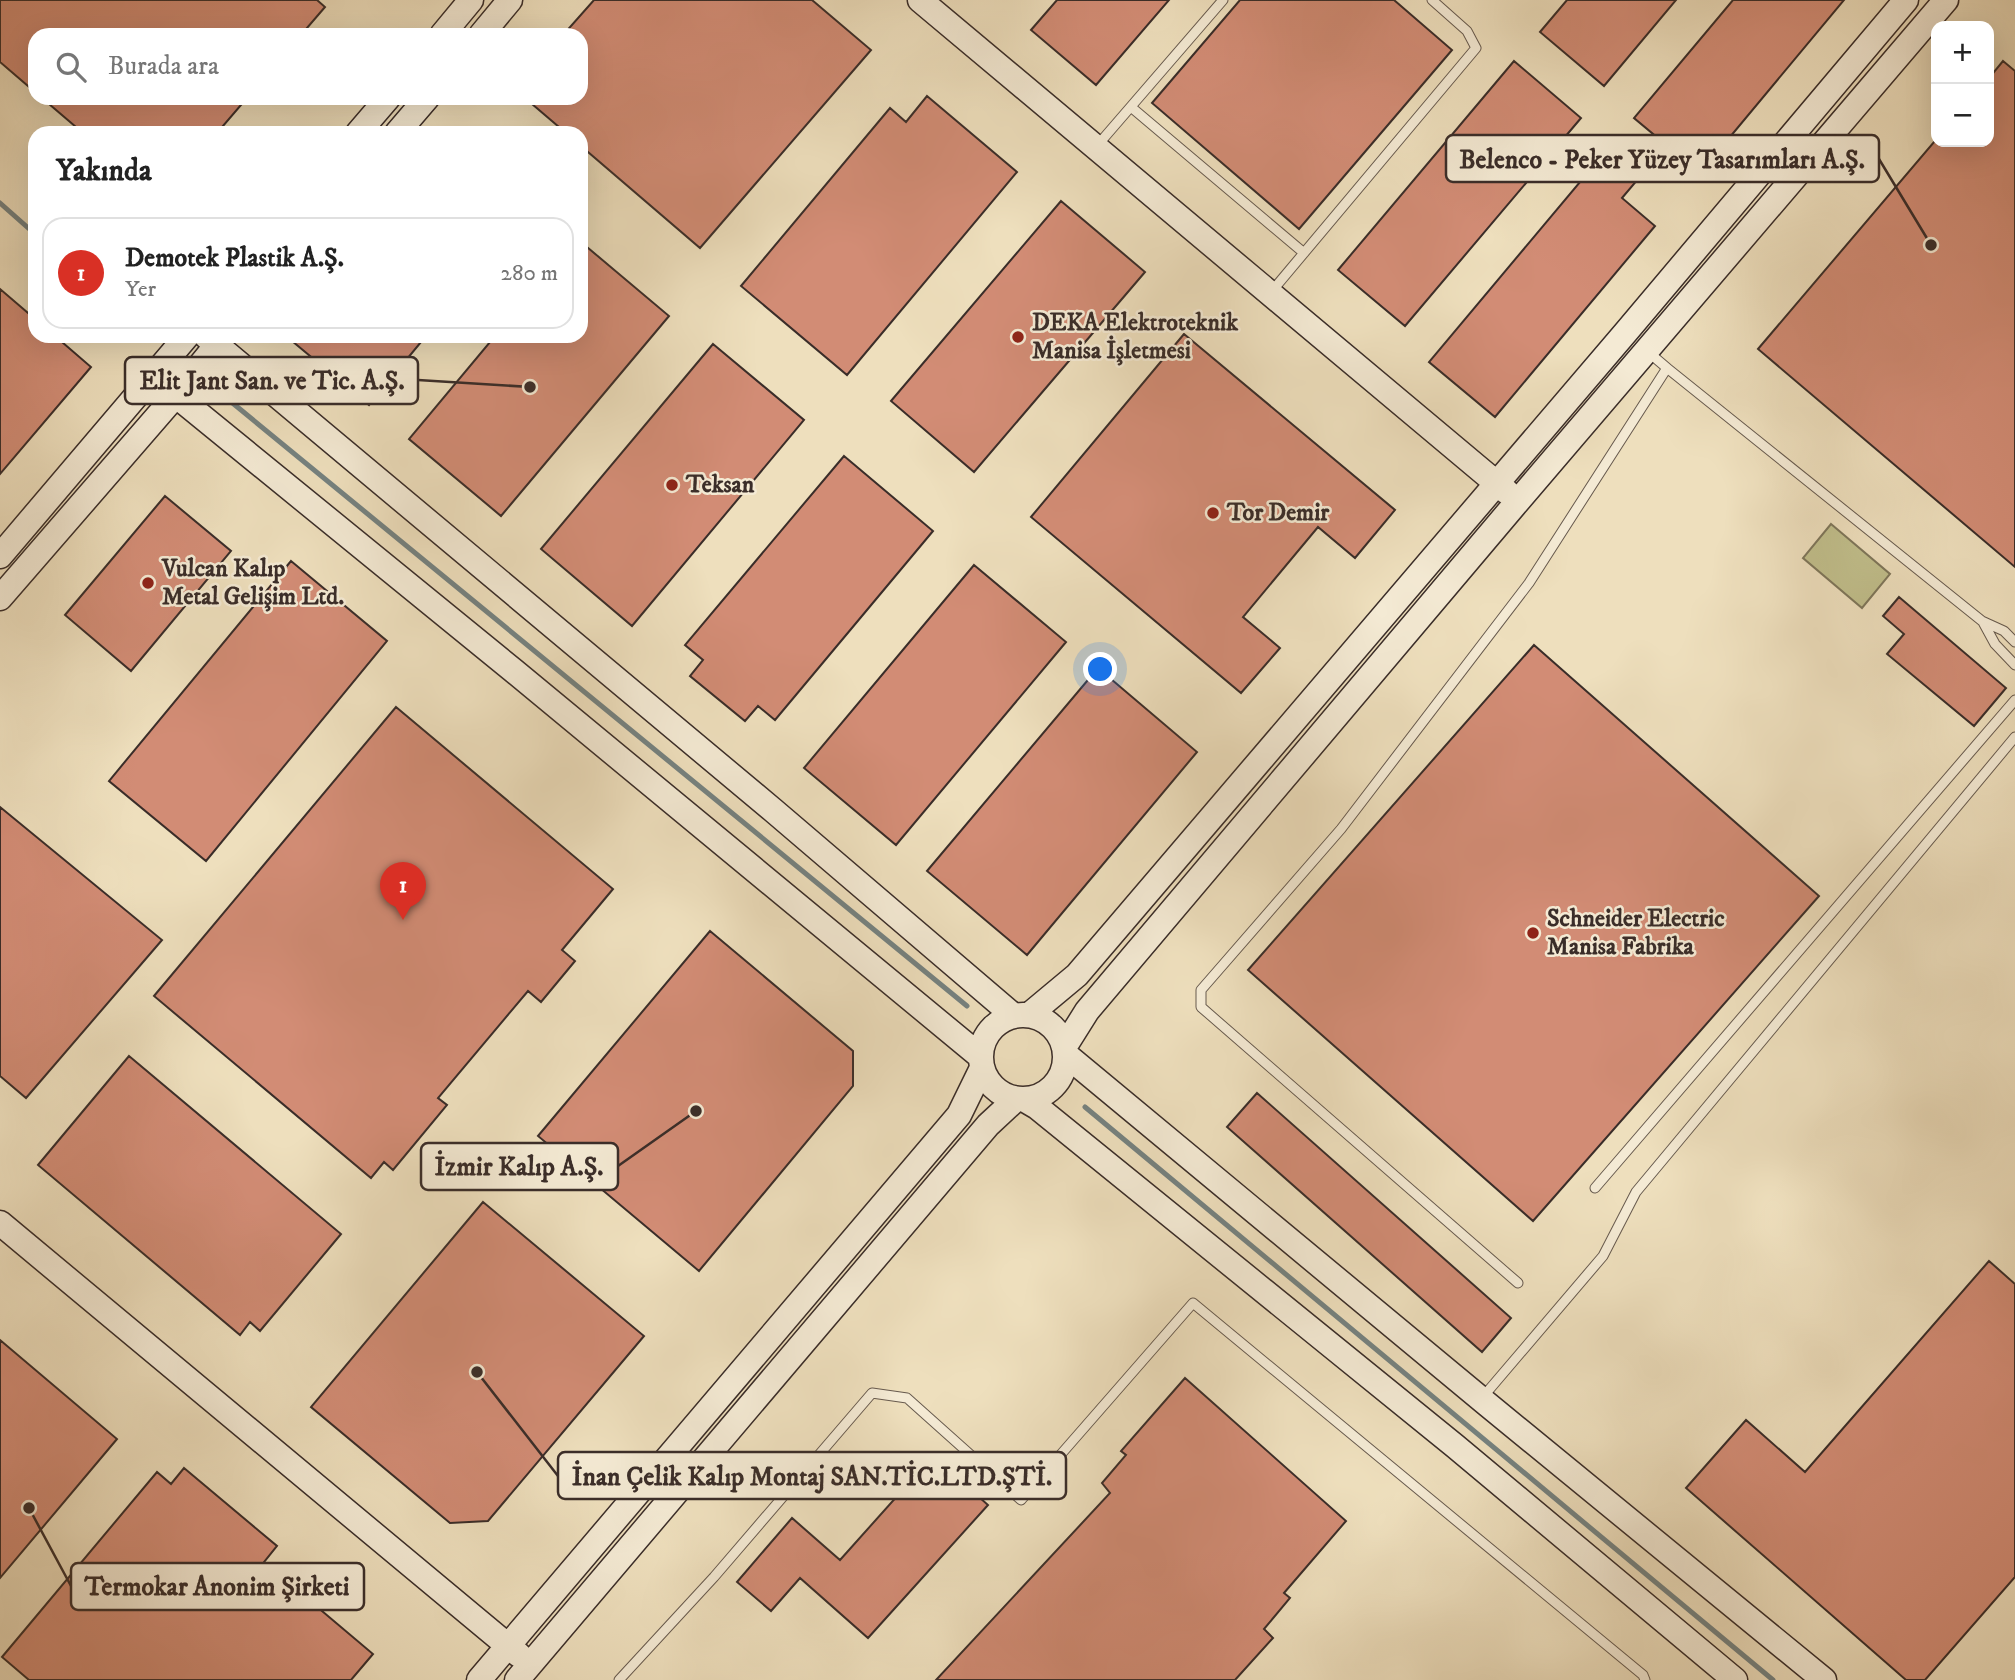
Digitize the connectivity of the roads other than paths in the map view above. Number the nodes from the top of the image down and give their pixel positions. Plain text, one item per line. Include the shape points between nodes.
1 (471, 0) edge
2 (510, 0) edge
3 (920, 0) edge
4 (1223, 0) edge
5 (1432, 0) edge
6 (1906, 0) edge
7 (1946, 0) edge
8 (448, 28) edge
9 (487, 28) edge
10 (382, 105) edge
11 (421, 105) edge
12 (1130, 107) junction
13 (364, 126) edge
14 (403, 126) edge
15 (1096, 147) junction
16 (1304, 253) junction
17 (1270, 293) junction
18 (181, 343) edge
19 (212, 343) edge
20 (220, 343) edge
21 (1647, 351) junction
22 (1667, 368) junction
23 (152, 376) junction
24 (176, 395) junction
25 (1495, 482) junction
26 (1518, 501) junction
27 (0, 555) edge
28 (0, 598) edge
29 (1982, 621) junction
30 (2015, 642) edge
31 (2015, 665) edge
32 (2015, 700) edge
33 (2015, 737) edge
34 (1021, 1015) junction
35 (1065, 1050) junction
36 (981, 1063) junction
37 (1021, 1099) junction
38 (1595, 1188) dead end
39 (0, 1223) edge
40 (1518, 1283) dead end
41 (1481, 1399) junction
42 (508, 1646) junction
43 (523, 1672) edge
44 (479, 1680) edge
45 (620, 1680) edge
46 (1645, 1680) edge
47 (1735, 1680) edge
48 (1824, 1680) edge

1 - 8 street
2 - 9 street
3 - 15 street
4 - 12 lane
5 - 16 lane via 1467,31 1476,48
6 - 25 street
7 - 21 street
10 - 13 street
11 - 14 street
12 - 15 lane
12 - 16 lane
15 - 17 street
16 - 17 lane
17 - 25 street
18 - 23 street
19 - 24 street
20 - 34 street
21 - 22 lane
21 - 26 street
22 - 29 lane
22 - 40 lane via 1529,583 1341,829 1201,990 1201,1007
23 - 24 street
23 - 27 street
24 - 28 street
24 - 36 street
25 - 26 street
25 - 34 street via 1077,975
26 - 35 street via 1087,1011
29 - 30 lane
29 - 31 lane
32 - 38 lane
33 - 41 lane via 1636,1192 1603,1256
34 - 35 street via 1054,1027
34 - 36 street via 1000,1021 990,1031
35 - 37 street via 1065,1065 1051,1089 1039,1097
35 - 41 street
36 - 37 street via 989,1083 1000,1093
36 - 42 street via 959,1115
37 - 43 street via 988,1125
37 - 47 street via 1048,1115 1434,1429
39 - 42 street
41 - 48 street
42 - 43 street
42 - 44 street
45 - 46 lane via 872,1393 907,1398 1021,1500 1193,1303

